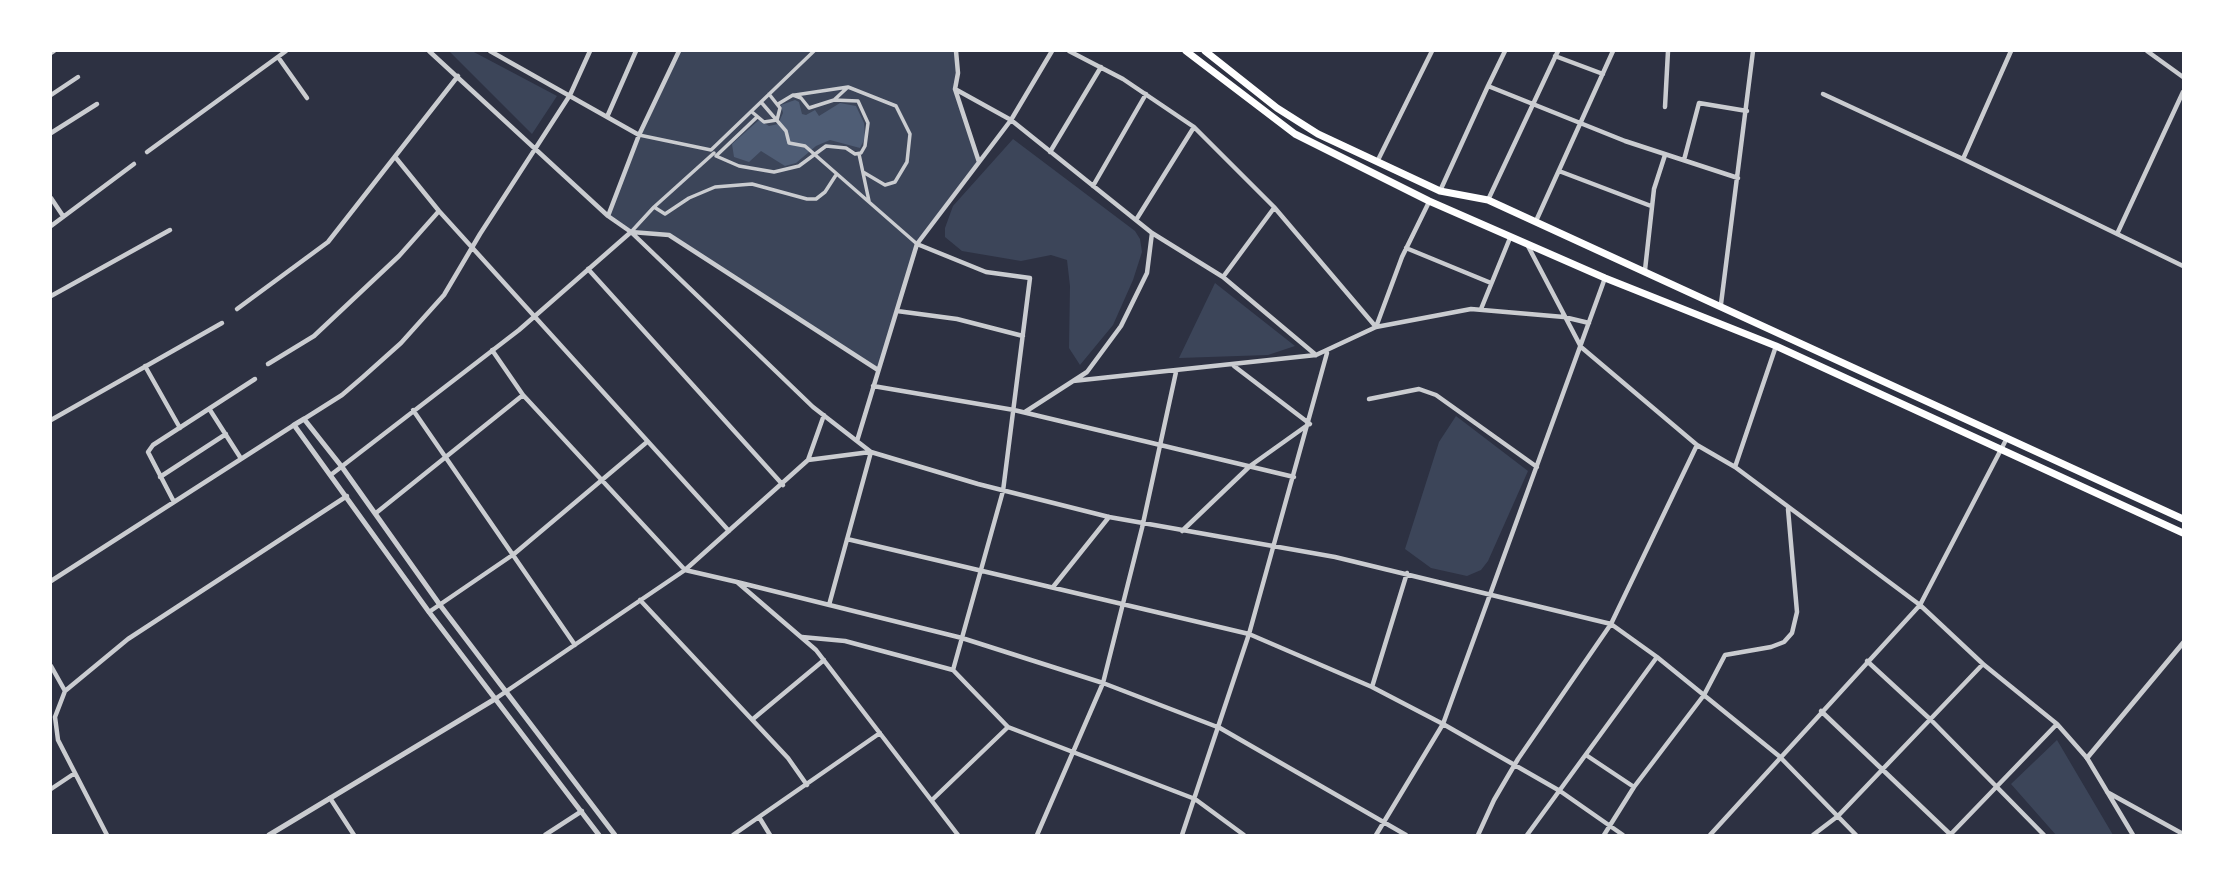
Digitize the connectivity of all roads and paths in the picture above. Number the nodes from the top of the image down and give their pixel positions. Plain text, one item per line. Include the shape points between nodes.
1 (286, 51) edge
2 (429, 51) edge
3 (490, 51) edge
4 (590, 51) edge
5 (636, 51) edge
6 (679, 51) edge
7 (814, 51) edge
8 (956, 51) edge
9 (1052, 51) edge
10 (1069, 51) edge
11 (1186, 51) edge
12 (1205, 51) edge
13 (1432, 51) edge
14 (1505, 51) edge
15 (1613, 51) edge
16 (1668, 51) edge
17 (1753, 51) edge
18 (2011, 51) edge
19 (2147, 51) edge
20 (1557, 53) edge
21 (278, 57) junction
22 (1101, 67) junction
23 (1602, 74) junction
24 (458, 76) junction
25 (78, 77) dead end
26 (2183, 77) edge
27 (1488, 86) junction
28 (848, 87) junction
29 (955, 89) junction
30 (2183, 92) edge
31 (769, 94) junction
32 (1146, 94) junction
33 (1823, 94) dead end
34 (51, 95) edge
35 (570, 95) junction
36 (793, 95) junction
37 (307, 98) dead end
38 (834, 100) junction
39 (761, 102) junction
40 (97, 104) dead end
41 (778, 104) junction
42 (1534, 104) junction
43 (1665, 107) dead end
44 (751, 111) junction
45 (1746, 111) junction
46 (607, 117) junction
47 (757, 117) junction
48 (777, 120) junction
49 (1011, 120) junction
50 (1581, 123) junction
51 (1194, 127) junction
52 (51, 133) edge
53 (639, 135) junction
54 (536, 148) junction
55 (147, 152) dead end
56 (1051, 152) junction
57 (714, 153) junction
58 (859, 153) junction
59 (1665, 154) junction
60 (813, 156) junction
61 (396, 158) junction
62 (1963, 159) junction
63 (1377, 160) junction
64 (1684, 160) junction
65 (979, 163) junction
66 (134, 164) dead end
67 (1559, 171) junction
68 (863, 172) junction
69 (836, 175) junction
70 (1738, 178) junction
71 (1093, 186) junction
72 (1440, 191) junction
73 (51, 198) edge
74 (1488, 200) junction
75 (1429, 201) junction
76 (869, 203) junction
77 (1651, 206) junction
78 (654, 207) junction
79 (1274, 207) junction
80 (439, 211) junction
81 (63, 216) junction
82 (608, 216) junction
83 (1136, 220) junction
84 (1536, 221) junction
85 (51, 226) edge
86 (170, 230) dead end
87 (631, 232) junction
88 (1152, 233) junction
89 (2117, 234) junction
90 (1510, 238) junction
91 (917, 244) junction
92 (1528, 246) junction
93 (472, 247) junction
94 (1406, 248) junction
95 (2183, 266) edge
96 (587, 269) junction
97 (1645, 270) junction
98 (1223, 278) junction
99 (1605, 278) junction
100 (1491, 283) junction
101 (51, 296) edge
102 (1721, 304) junction
103 (237, 309) dead end
104 (1481, 309) junction
105 (896, 311) junction
106 (536, 316) junction
107 (1564, 317) junction
108 (222, 323) dead end
109 (1589, 323) junction
110 (1376, 327) junction
111 (1023, 336) junction
112 (1776, 346) junction
113 (1581, 348) junction
114 (492, 350) junction
115 (1327, 353) junction
116 (1316, 355) junction
117 (268, 364) dead end
118 (145, 366) junction
119 (1234, 366) junction
120 (878, 370) junction
121 (1176, 372) junction
122 (255, 379) dead end
123 (1073, 381) junction
124 (873, 386) junction
125 (523, 395) junction
126 (1369, 399) dead end
127 (210, 410) junction
128 (413, 410) junction
129 (1014, 410) junction
130 (1024, 412) junction
131 (824, 415) junction
132 (304, 419) junction
133 (51, 420) edge
134 (1310, 424) junction
135 (294, 425) junction
136 (180, 428) junction
137 (226, 435) junction
138 (2008, 437) junction
139 (857, 441) junction
140 (648, 442) junction
141 (1161, 443) junction
142 (1697, 444) junction
143 (2002, 450) junction
144 (871, 452) junction
145 (240, 457) junction
146 (446, 457) junction
147 (808, 460) junction
148 (1250, 466) junction
149 (342, 467) junction
150 (1537, 467) junction
151 (1735, 467) junction
152 (332, 474) junction
153 (160, 477) junction
154 (1294, 477) junction
155 (603, 480) junction
156 (783, 485) junction
157 (1003, 491) junction
158 (347, 496) junction
159 (174, 502) junction
160 (1788, 509) junction
161 (376, 513) junction
162 (1109, 517) junction
163 (2183, 519) edge
164 (1143, 523) junction
165 (729, 531) junction
166 (1182, 531) junction
167 (2183, 533) edge
168 (847, 540) junction
169 (1276, 547) junction
170 (514, 554) junction
171 (981, 569) junction
172 (685, 570) junction
173 (1407, 573) junction
174 (51, 581) edge
175 (737, 582) junction
176 (1053, 587) junction
177 (1492, 593) junction
178 (640, 600) junction
179 (1123, 604) junction
180 (440, 605) junction
181 (829, 605) junction
182 (1920, 605) junction
183 (429, 612) junction
184 (1611, 624) junction
185 (1250, 634) junction
186 (802, 637) junction
187 (962, 638) junction
188 (2183, 643) edge
189 (575, 645) junction
190 (1657, 657) junction
191 (824, 660) junction
192 (1867, 662) junction
193 (1983, 664) junction
194 (51, 666) edge
195 (953, 670) junction
196 (1103, 683) junction
197 (1372, 687) junction
198 (65, 691) junction
199 (506, 691) junction
200 (1704, 695) junction
201 (495, 699) junction
202 (1821, 711) junction
203 (753, 719) junction
204 (1931, 720) junction
205 (1443, 724) junction
206 (2057, 724) junction
207 (1008, 727) junction
208 (1220, 727) junction
209 (880, 733) junction
210 (1070, 753) junction
211 (1587, 755) junction
212 (1779, 756) junction
213 (2087, 758) junction
214 (1514, 765) junction
215 (1884, 768) junction
216 (75, 773) junction
217 (807, 785) junction
218 (1996, 786) junction
219 (1634, 787) junction
220 (51, 789) edge
221 (1560, 791) junction
222 (2107, 792) junction
223 (329, 797) junction
224 (1195, 799) junction
225 (932, 800) junction
226 (582, 811) junction
227 (1838, 816) junction
228 (759, 817) junction
229 (1384, 822) junction
230 (1611, 824) junction
231 (2183, 834) edge
232 (107, 835) edge
233 (269, 835) edge
234 (354, 835) edge
235 (545, 835) edge
236 (599, 835) edge
237 (615, 835) edge
238 (733, 835) edge
239 (770, 835) edge
240 (957, 835) edge
241 (1037, 835) edge
242 (1182, 835) edge
243 (1244, 835) edge
244 (1377, 835) edge
245 (1406, 835) edge
246 (1478, 835) edge
247 (1527, 835) edge
248 (1604, 835) edge
249 (1623, 835) edge
250 (1710, 835) edge
251 (1813, 835) edge
252 (1856, 835) edge
253 (1951, 835) edge
254 (2044, 835) edge
255 (2133, 835) edge

1 - 21 street
2 - 24 street
3 - 35 street
4 - 35 street
5 - 46 street
6 - 53 street
7 - 31 street
8 - 29 street
9 - 49 street
10 - 22 street
11 - 75 main road via 1295,134
12 - 63 main road via 1318,134
13 - 63 street
14 - 27 street
15 - 23 street
16 - 43 street
17 - 45 street
18 - 62 street
19 - 26 street
20 - 23 street
20 - 42 street
21 - 37 street
21 - 55 street
22 - 32 street
22 - 56 street
23 - 50 street
24 - 54 street
24 - 61 street
25 - 34 street
27 - 42 street
27 - 72 street
28 - 36 street
28 - 38 street
28 - 68 street via 896,106 910,134 907,162 895,182 885,185
29 - 49 street
29 - 65 street
30 - 89 street
31 - 39 street
31 - 41 street
32 - 51 street
32 - 71 street
33 - 62 street
35 - 46 street
35 - 54 street
36 - 38 street via 809,108
36 - 41 street
38 - 58 street via 858,101 863,107 868,133
39 - 44 street
39 - 48 street
40 - 52 street
41 - 48 street
42 - 50 street
42 - 74 street
44 - 47 street
44 - 57 street
45 - 64 street via 1699,103
45 - 70 street
46 - 53 street
47 - 48 street via 768,123
47 - 57 street
48 - 60 street via 789,143 805,146
49 - 56 street
49 - 65 street
50 - 59 street
50 - 67 street
51 - 79 street
51 - 83 street
53 - 57 street
53 - 82 street
54 - 82 street
54 - 93 street
56 - 71 street
57 - 60 street via 739,166 774,172 799,166
57 - 78 street
58 - 60 street via 834,145
58 - 68 street
59 - 64 street
59 - 77 street
60 - 69 street
61 - 80 street
61 - 103 street via 328,242
62 - 89 street
63 - 72 main road
64 - 70 street
65 - 91 street
66 - 81 street
67 - 77 street
67 - 84 street
68 - 76 street
69 - 76 street
69 - 78 street via 816,199 752,184 715,187 665,214
70 - 102 street
71 - 83 street
72 - 74 main road
73 - 81 street
74 - 84 main road
75 - 90 main road
75 - 94 street
76 - 91 street
77 - 97 street
78 - 87 street
79 - 98 street
79 - 110 street
80 - 93 street
80 - 117 street via 399,256 314,336
81 - 85 street
82 - 87 street
83 - 88 street
84 - 97 main road
86 - 101 street
87 - 96 street
87 - 120 street via 669,235
87 - 131 street
88 - 98 street
88 - 123 street via 1139,294 1087,372
89 - 95 street
90 - 92 main road
90 - 100 street
91 - 105 street
91 - 111 street via 986,272 1030,278
92 - 99 main road
92 - 107 street
93 - 106 street
93 - 132 street via 444,295 401,343 342,395
94 - 100 street
94 - 110 street
96 - 106 street
96 - 156 street
97 - 102 main road
98 - 116 street
99 - 109 street
99 - 112 main road
100 - 104 street
102 - 138 main road
104 - 107 street
104 - 110 street
105 - 111 street via 957,319
105 - 120 street
106 - 114 street
106 - 140 street
107 - 109 street
107 - 113 street
108 - 118 street
109 - 113 street
110 - 115 street
111 - 129 street
112 - 143 main road
112 - 151 street
113 - 142 street
113 - 150 street
114 - 125 street
114 - 128 street
115 - 116 street
115 - 134 street
116 - 119 street
118 - 133 street
118 - 136 street
119 - 121 street
119 - 134 street
120 - 124 street
121 - 123 street
121 - 141 street
122 - 127 street
123 - 130 street
124 - 129 street
124 - 139 street
125 - 146 street
125 - 155 street
126 - 150 street via 1419,389 1436,395
127 - 136 street
127 - 137 street
128 - 146 street
128 - 149 street
129 - 130 street
129 - 157 street
130 - 141 street
131 - 139 street
131 - 147 street
132 - 135 street
132 - 149 street
134 - 148 street
134 - 154 street
135 - 145 street
135 - 152 street
136 - 153 street via 148,452
137 - 145 street
137 - 153 street
138 - 143 street
138 - 163 main road
139 - 144 street
140 - 155 street
140 - 165 street
141 - 148 street
141 - 164 street
142 - 151 street
142 - 184 street
143 - 167 main road
143 - 182 street
144 - 147 street
144 - 157 street
144 - 168 street
145 - 159 street
146 - 161 street
146 - 170 street
147 - 156 street
148 - 154 street
148 - 166 street
149 - 152 street
149 - 161 street
150 - 177 street
151 - 160 street
152 - 158 street
153 - 159 street
154 - 169 street
155 - 170 street
155 - 172 street
156 - 165 street
157 - 162 street
157 - 171 street
158 - 183 street
158 - 198 street via 128,639
159 - 174 street
160 - 182 street
160 - 200 street via 1797,612 1792,633 1772,647 1726,654
161 - 180 street
162 - 164 street
162 - 176 street
164 - 166 street
164 - 179 street
165 - 172 street
166 - 169 street
168 - 171 street
168 - 181 street
169 - 173 street
169 - 185 street
170 - 180 street
170 - 189 street
171 - 176 street
171 - 187 street
172 - 175 street
172 - 178 street
173 - 177 street
173 - 197 street
175 - 181 street
175 - 186 street
176 - 179 street
177 - 184 street
177 - 205 street
178 - 189 street
178 - 203 street
179 - 185 street
179 - 196 street
180 - 183 street
180 - 199 street
181 - 187 street
182 - 192 street
182 - 193 street
183 - 201 street
184 - 190 street
184 - 214 street
185 - 197 street
185 - 208 street
186 - 191 street
186 - 195 street via 845,640
187 - 195 street
187 - 196 street
188 - 213 street
189 - 199 street
190 - 200 street
190 - 211 street
191 - 203 street
191 - 209 street
192 - 202 street
192 - 204 street
193 - 204 street
193 - 206 street
194 - 198 street
195 - 207 street
196 - 208 street
196 - 210 street
197 - 205 street
198 - 216 street via 55,717 58,740
199 - 201 street
199 - 237 street
200 - 212 street
200 - 219 street
201 - 223 street
201 - 226 street
202 - 212 street
202 - 215 street
203 - 217 street
204 - 215 street
204 - 218 street
205 - 214 street
205 - 229 street
206 - 213 street
206 - 218 street
207 - 210 street
207 - 225 street
208 - 224 street
208 - 229 street
209 - 217 street
209 - 225 street
210 - 224 street
210 - 241 street
211 - 219 street
211 - 221 street
212 - 227 street
212 - 250 street
213 - 222 street
214 - 221 street
214 - 246 street
215 - 227 street
215 - 253 street
216 - 220 street
216 - 232 street
217 - 228 street
218 - 253 street
218 - 254 street
219 - 230 street
221 - 230 street
221 - 247 street
222 - 231 street
222 - 255 street
223 - 233 street
223 - 234 street
224 - 242 street
224 - 243 street
225 - 240 street
226 - 235 street
226 - 236 street
227 - 251 street
227 - 252 street
228 - 238 street
228 - 239 street
229 - 244 street
229 - 245 street
230 - 248 street
230 - 249 street

